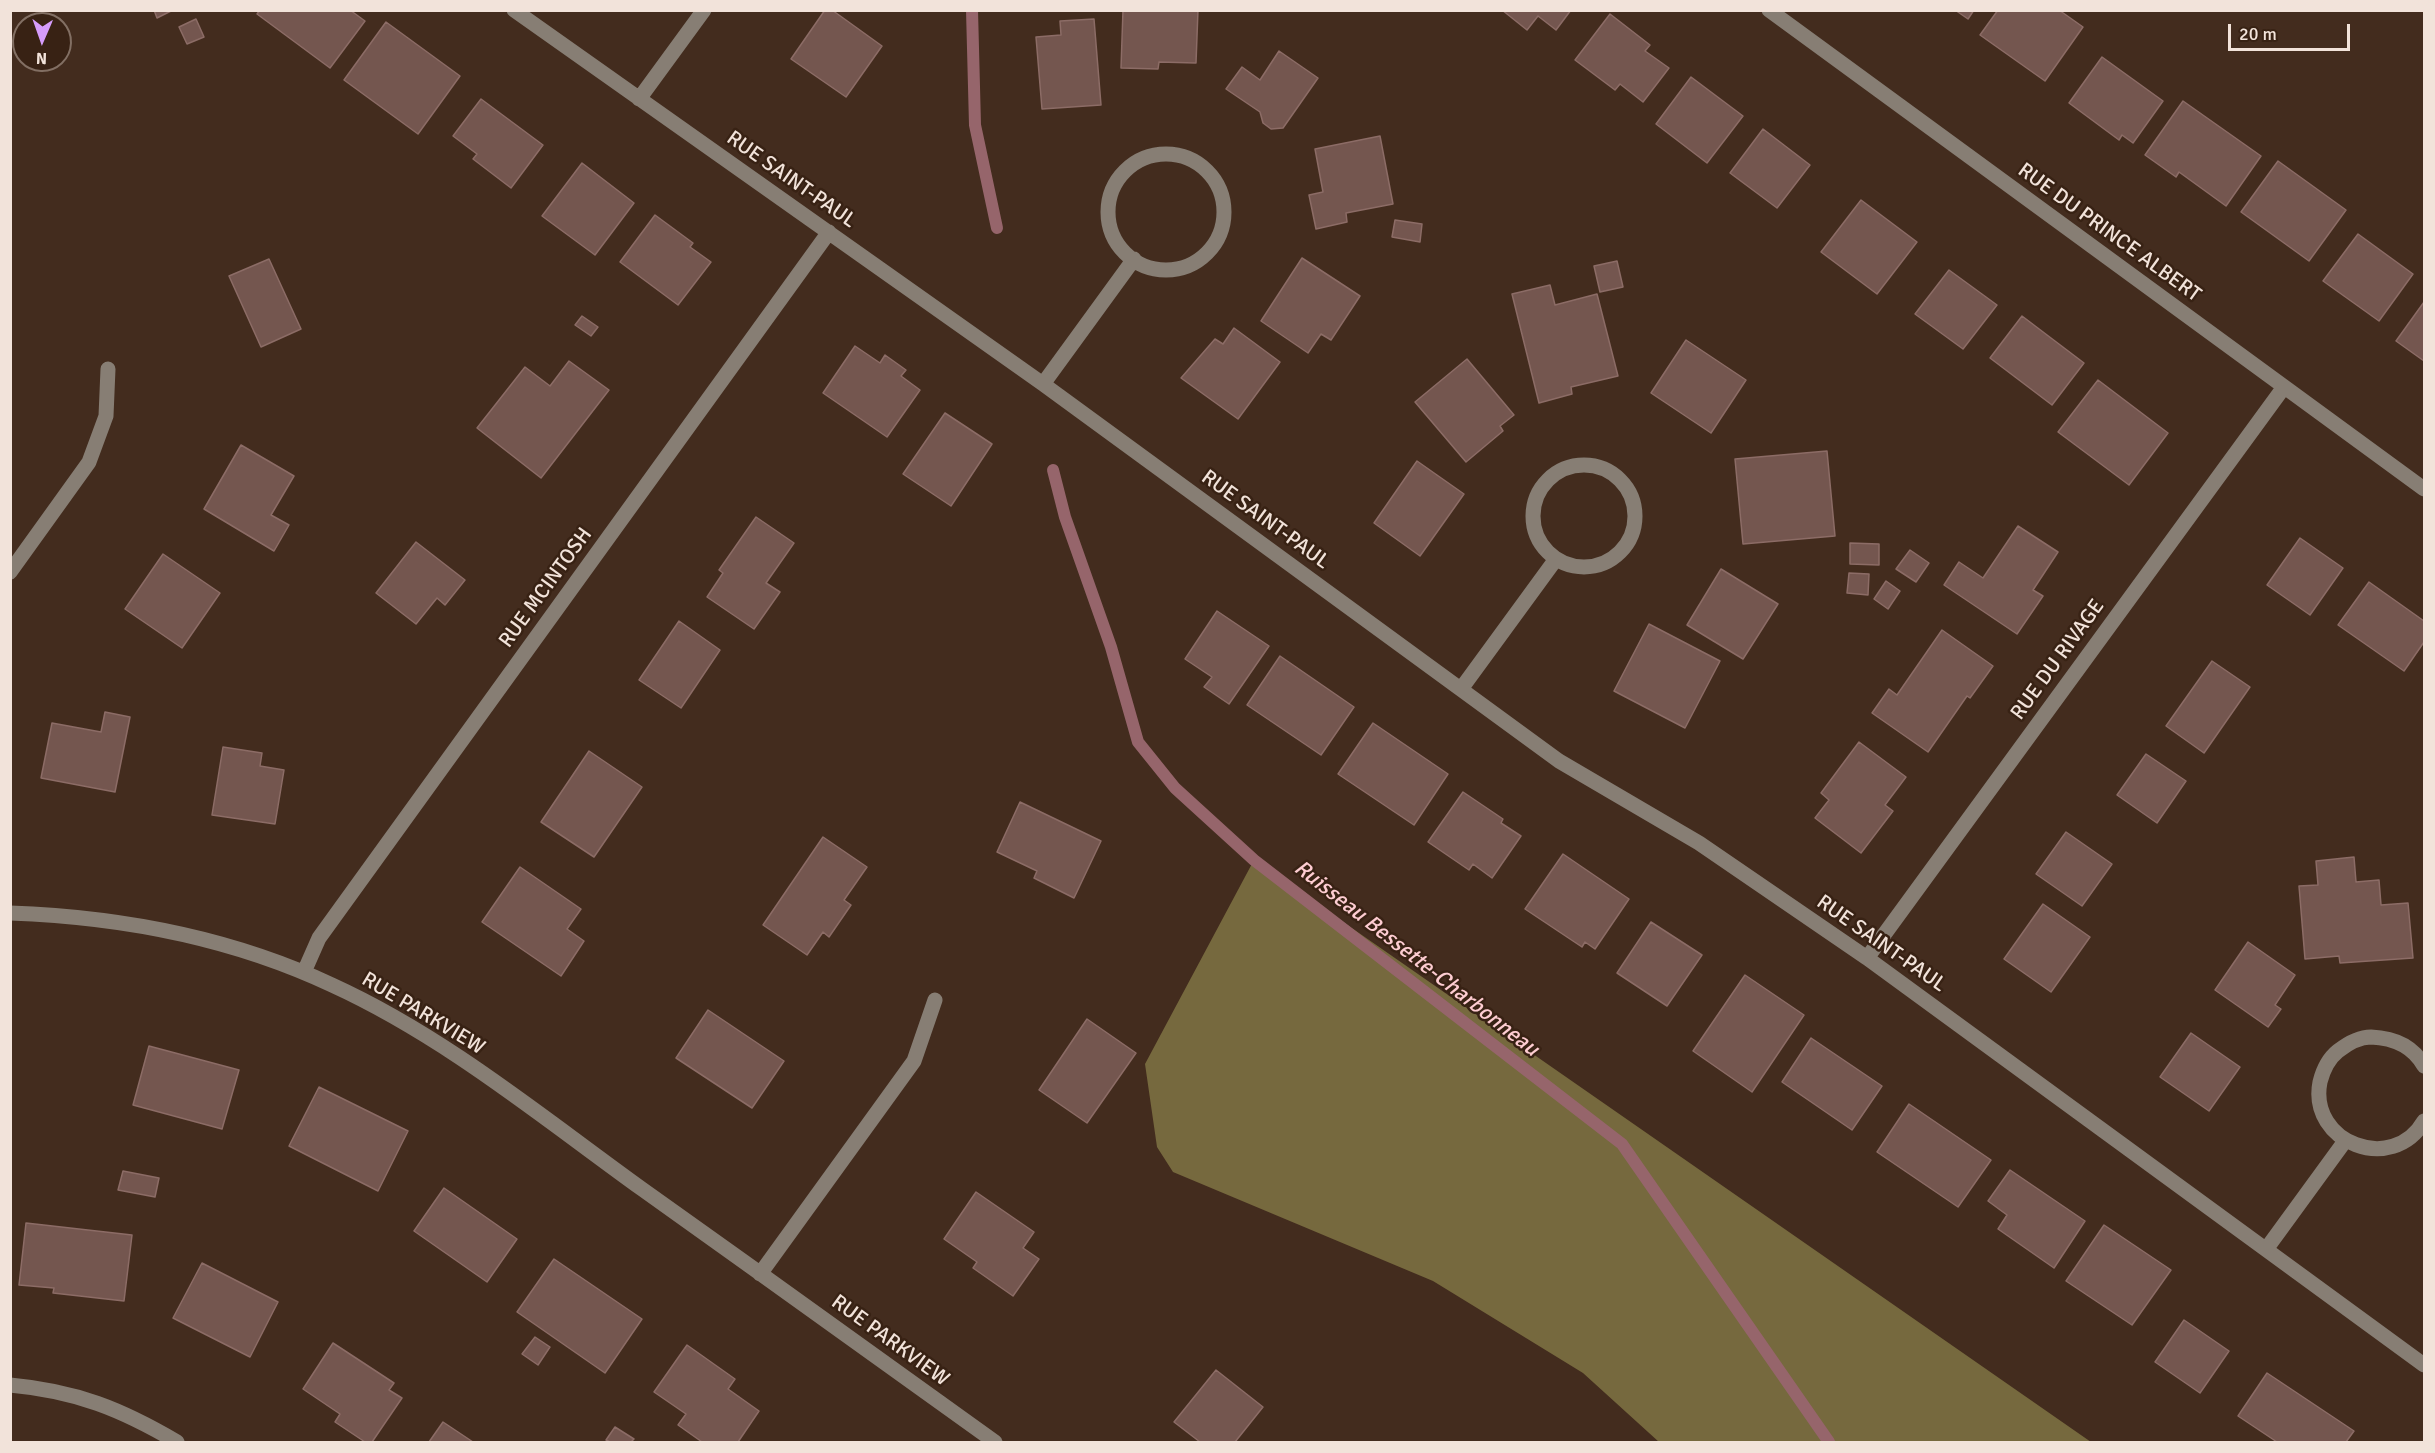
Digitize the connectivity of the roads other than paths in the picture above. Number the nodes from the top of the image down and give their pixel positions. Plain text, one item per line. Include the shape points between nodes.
1 (514, 10) edge
2 (704, 10) edge
3 (1769, 10) edge
4 (639, 99) junction
5 (829, 232) junction
6 (1134, 259) junction
7 (108, 369) dead end
8 (1043, 384) junction
9 (2284, 387) junction
10 (2424, 489) edge
11 (1556, 560) junction
12 (10, 572) edge
13 (1461, 689) junction
14 (10, 913) edge
15 (1867, 958) junction
16 (304, 972) junction
17 (935, 1000) dead end
18 (2424, 1065) edge
19 (2424, 1120) edge
20 (2345, 1141) junction
21 (2267, 1248) junction
22 (760, 1274) junction
23 (2424, 1365) edge
24 (10, 1385) edge
25 (177, 1443) edge
26 (995, 1443) edge

1 - 4 street, RUE SAINT-PAUL
2 - 4 street
3 - 9 street, RUE DU PRINCE ALBERT
4 - 5 street, RUE SAINT-PAUL
5 - 8 street, RUE SAINT-PAUL
5 - 16 street, RUE MCINTOSH via 319,938
6 - 6 street via 1172,270 1190,265 1216,241 1223,223 1221,196 1209,173 1195,161 1155,155 1136,161 1121,174 1111,192 1107,212 1111,232
6 - 8 street
7 - 12 street via 106,416 89,462
8 - 13 street, RUE SAINT-PAUL
9 - 10 street, RUE DU PRINCE ALBERT
9 - 15 street, RUE DU RIVAGE
11 - 11 street via 1573,566 1604,563 1628,542 1635,519 1631,495 1608,471 1592,465 1574,466 1545,483 1533,516 1536,533
11 - 13 street
13 - 15 street, RUE SAINT-PAUL via 1559,761 1699,843
14 - 16 street, RUE PARKVIEW via 98,918 154,927 211,940
15 - 21 street, RUE SAINT-PAUL
16 - 22 street, RUE PARKVIEW via 362,1000 460,1059
17 - 22 street via 914,1061
18 - 20 street via 2404,1044 2386,1037 2366,1037 2333,1055 2322,1072 2318,1091 2321,1110 2330,1128
19 - 20 street via 2411,1137 2396,1146 2361,1148
20 - 21 street
21 - 23 street, RUE SAINT-PAUL
22 - 26 street, RUE PARKVIEW
24 - 25 street via 84,1397 134,1417

